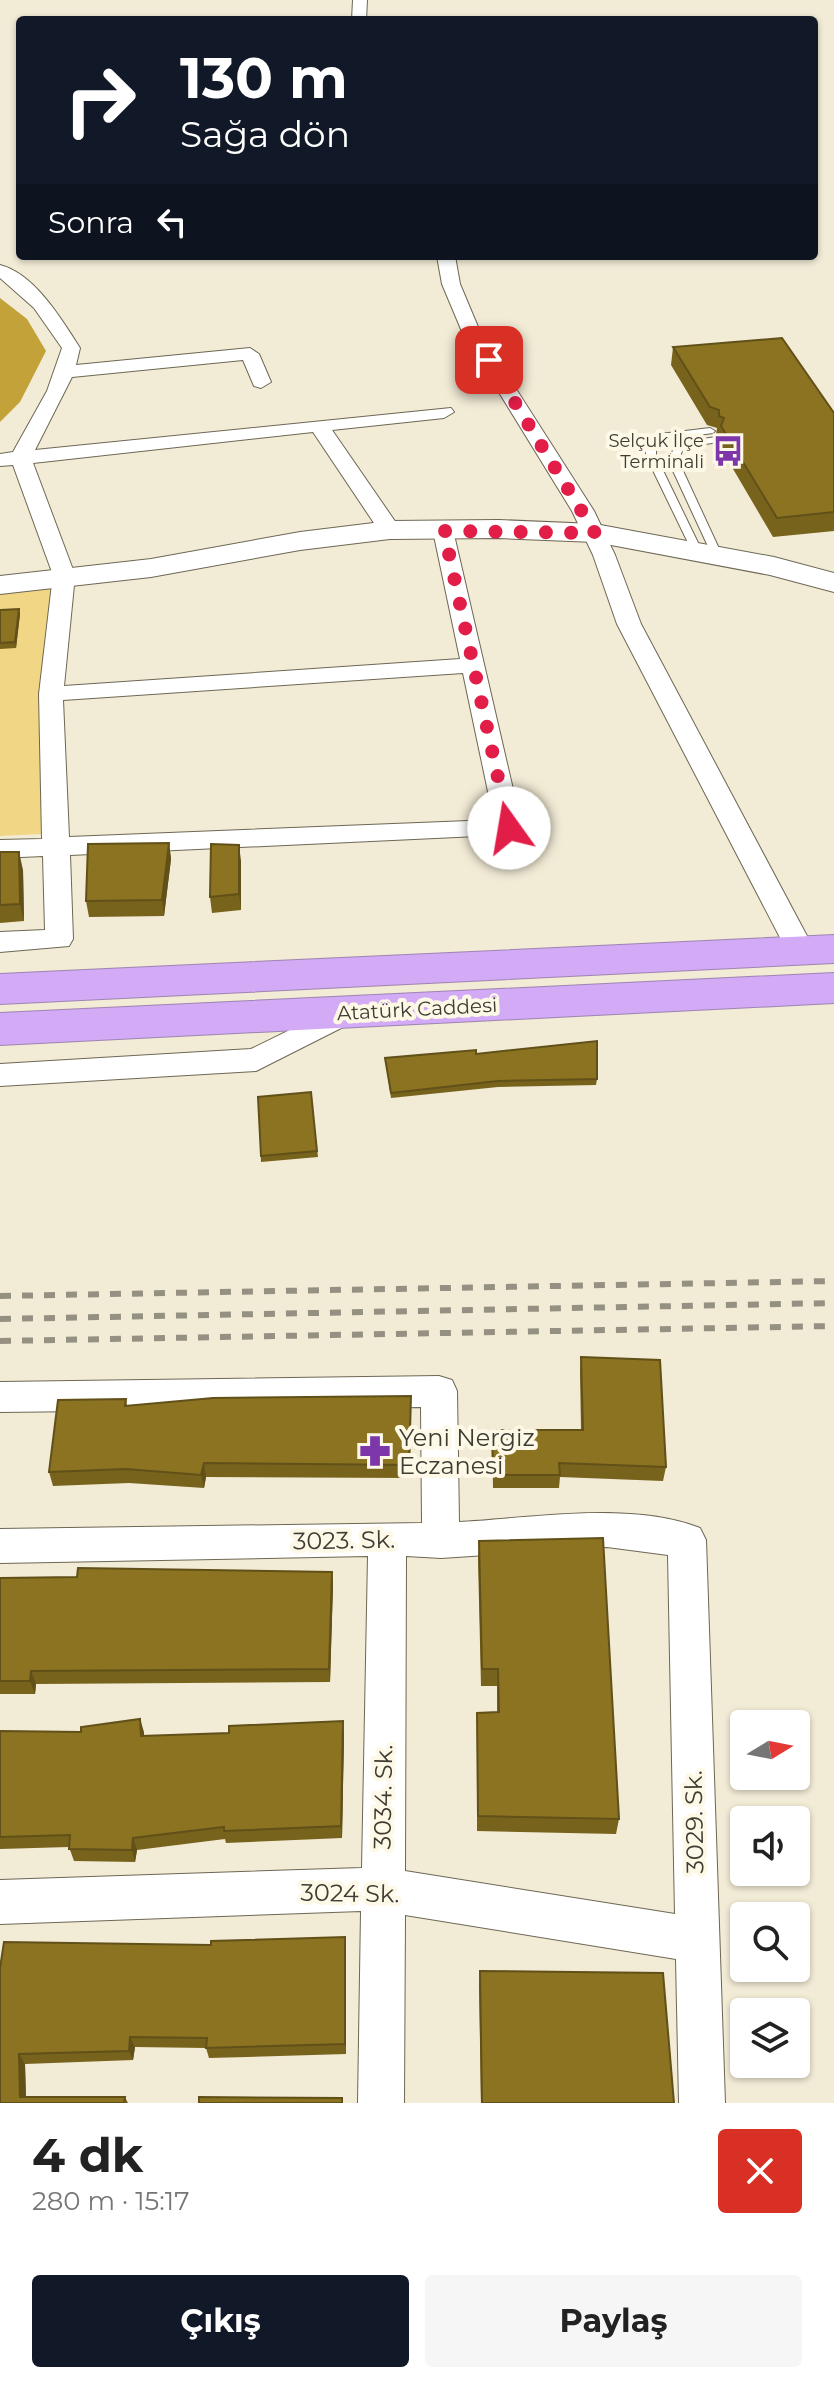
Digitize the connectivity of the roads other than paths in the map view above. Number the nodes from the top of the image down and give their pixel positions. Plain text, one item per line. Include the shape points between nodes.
1 (447, 260) edge
2 (0, 270) edge
3 (67, 372) junction
4 (261, 382) dead end
5 (444, 412) dead end
6 (319, 426) junction
7 (10, 459) edge
8 (390, 530) junction
9 (444, 531) junction
10 (595, 533) junction
11 (707, 553) junction
12 (64, 575) junction
13 (834, 583) edge
14 (0, 585) edge
15 (472, 665) junction
16 (51, 694) junction
17 (55, 846) junction
18 (0, 849) edge
19 (0, 942) edge
20 (818, 950) edge
21 (834, 988) edge
22 (0, 989) edge
23 (349, 1012) junction
24 (0, 1029) edge
25 (0, 1075) edge
26 (0, 1397) edge
27 (387, 1538) junction
28 (687, 1540) joint
29 (441, 1541) junction
30 (0, 1546) edge
31 (381, 1889) junction
32 (0, 1902) edge
33 (697, 1940) junction
34 (381, 2103) edge
35 (702, 2103) edge

1 - 10 street via 472,334
2 - 3 street via 45,307 71,348
3 - 4 street via 250,354
3 - 7 street
5 - 6 street
6 - 7 street
6 - 8 street
7 - 12 street
8 - 9 street
8 - 12 street via 151,568
9 - 10 street
9 - 15 street
10 - 11 street
10 - 20 street via 629,624
11 - 11 lane via 673,460 680,445 713,435 663,436 651,445 651,456
11 - 13 street
12 - 14 street
12 - 16 street
15 - 16 street
15 - 17 street via 509,828
16 - 17 street
17 - 18 street
17 - 19 street via 59,939
20 - 22 highway, Atatürk Caddesi
21 - 23 highway, Atatürk Caddesi
23 - 24 highway, Atatürk Caddesi
23 - 25 street via 256,1060
26 - 29 street via 439,1391
27 - 29 street, 3023. Sk.
27 - 30 street, 3023. Sk.
27 - 31 street, 3034. Sk.
28 - 29 street, 3023. Sk. via 607,1530
28 - 33 street, 3029. Sk.
31 - 32 street, 3024 Sk.
31 - 33 street, 3024 Sk.
31 - 34 street, 3034. Sk.
33 - 35 street, 3029. Sk.

